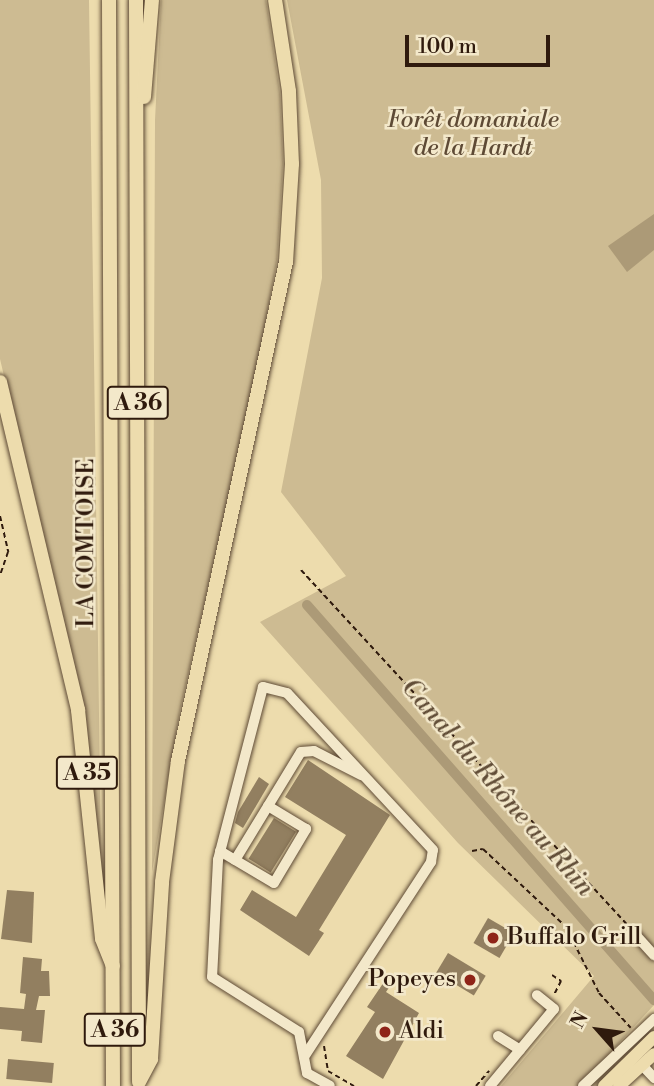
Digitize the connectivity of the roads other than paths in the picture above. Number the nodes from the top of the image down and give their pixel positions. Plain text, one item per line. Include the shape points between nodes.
1 (101, 0) edge
2 (109, 0) edge
3 (136, 0) edge
4 (152, 0) edge
5 (275, 0) edge
6 (109, 88) junction
7 (138, 126) junction
8 (0, 382) edge
9 (369, 779) junction
10 (268, 806) junction
11 (220, 851) junction
12 (235, 860) junction
13 (634, 933) road end
14 (654, 955) edge
15 (116, 974) junction
16 (537, 995) dead end
17 (651, 1022) edge
18 (498, 1036) dead end
19 (654, 1037) edge
20 (520, 1050) junction
21 (654, 1054) edge
22 (304, 1056) junction
23 (642, 1065) junction
24 (654, 1078) edge
25 (139, 1084) edge
26 (114, 1086) edge
27 (330, 1086) edge
28 (490, 1086) edge
29 (583, 1086) edge
30 (604, 1086) edge
31 (619, 1086) edge

1 - 6 highway
2 - 6 highway, LA COMTOISE / A 36
3 - 7 highway, LA COMTOISE / A 36
4 - 7 highway via 149,68
5 - 25 highway via 289,91 292,164 286,262 178,761 162,882 152,1059
6 - 15 highway, LA COMTOISE / A 36
7 - 25 highway, LA COMTOISE / A 36
8 - 15 highway, A 35 via 78,710 102,939
9 - 10 street via 314,751 301,752
9 - 11 street via 287,693 263,687
9 - 22 street via 430,844 433,855
10 - 12 street
10 - 12 street via 306,829 274,883
11 - 12 street
11 - 22 street via 212,977 299,1032
13 - 14 street
15 - 26 highway, LA COMTOISE / A 36
16 - 20 street via 554,1009
17 - 29 street
18 - 20 street
19 - 30 main road
20 - 28 street
21 - 23 main road
22 - 27 street via 307,1073
23 - 24 street
23 - 31 main road

